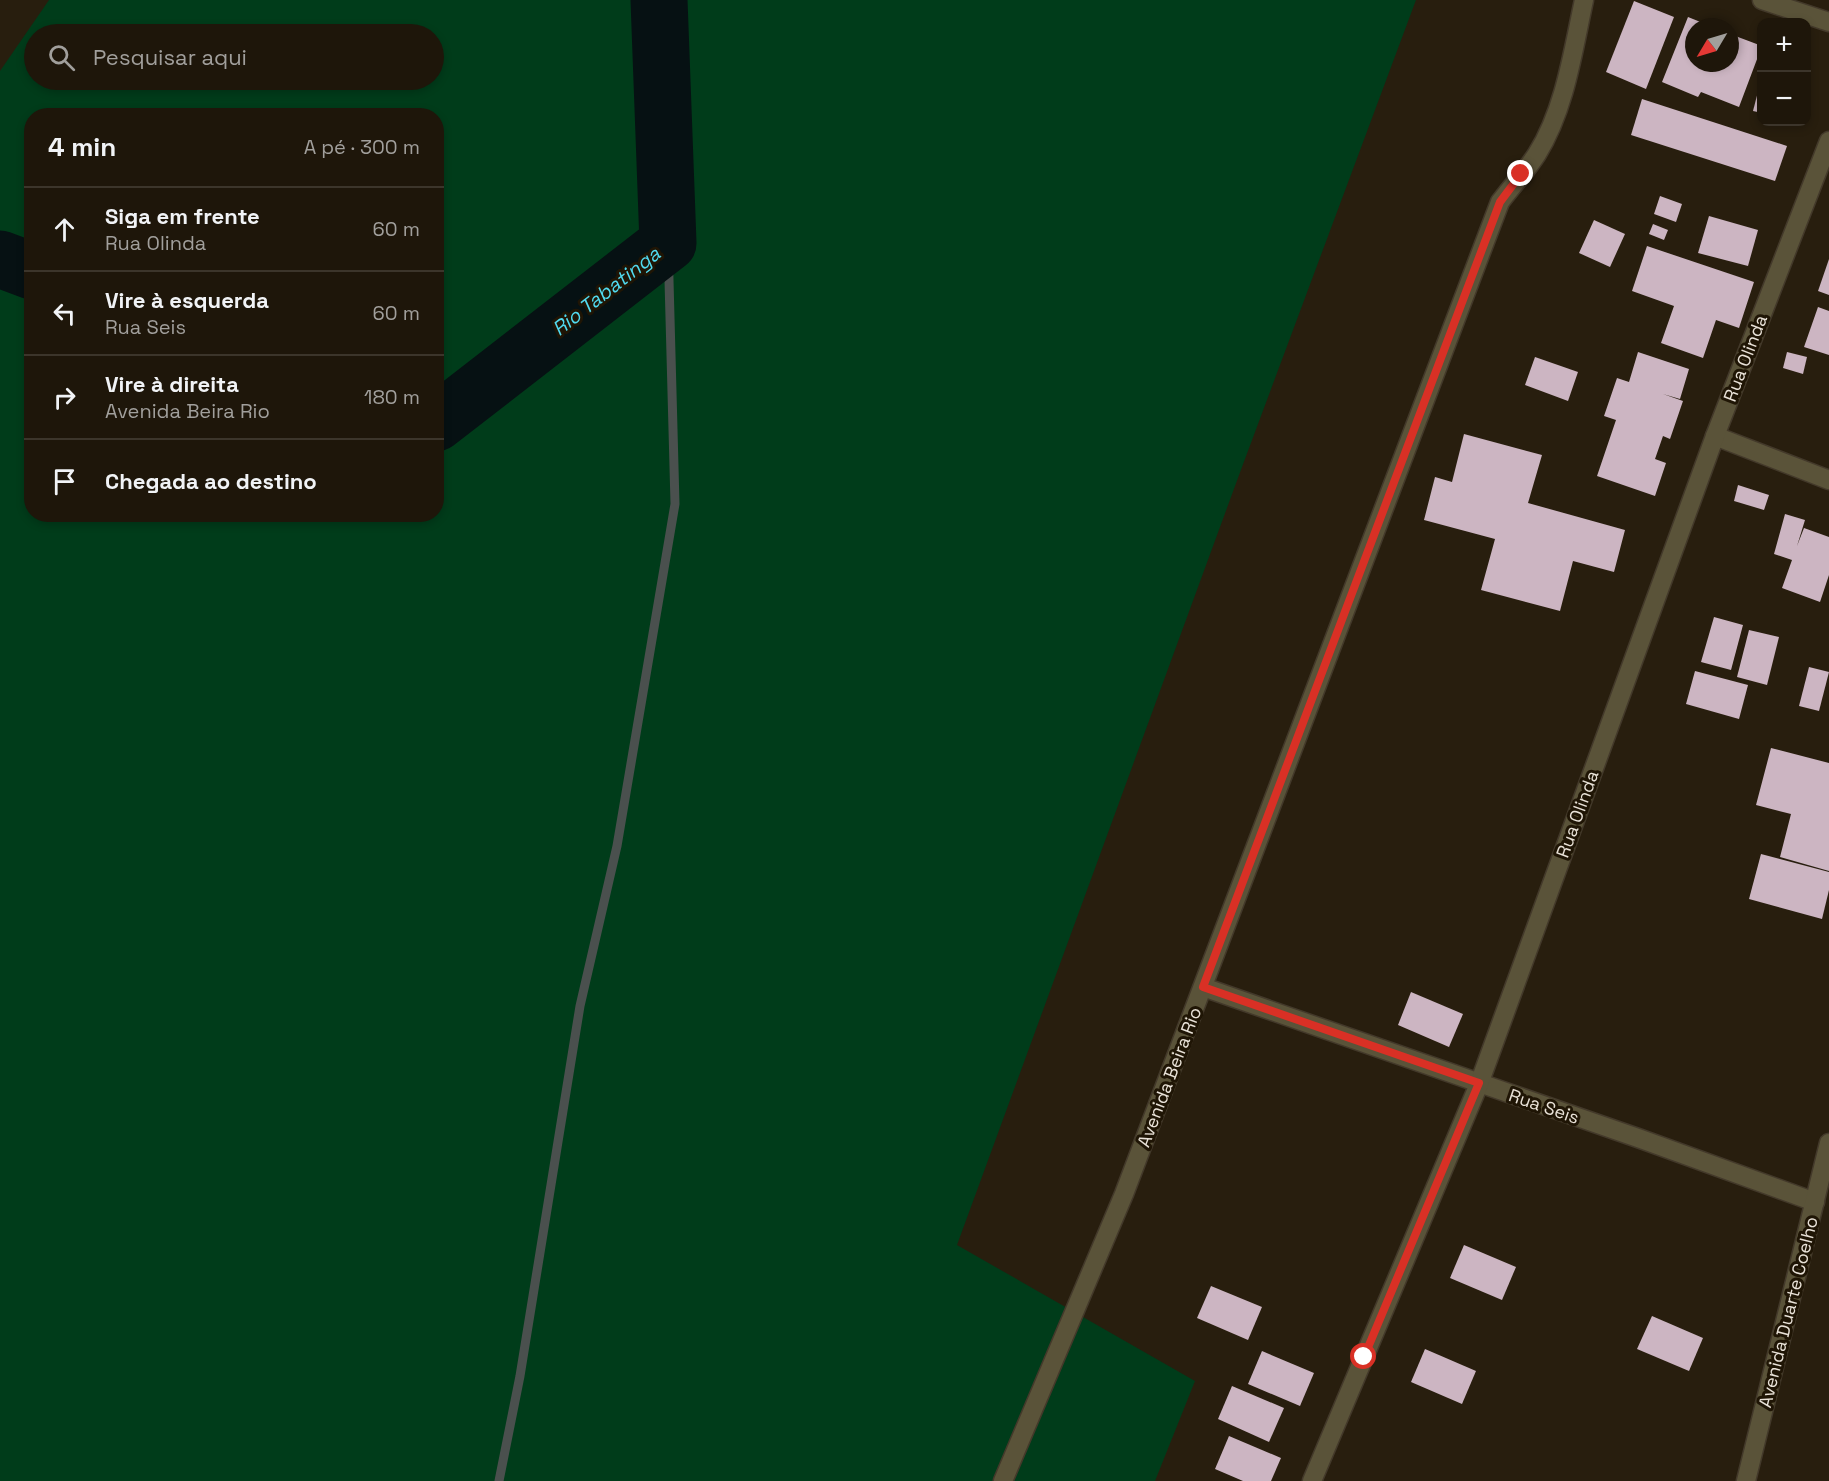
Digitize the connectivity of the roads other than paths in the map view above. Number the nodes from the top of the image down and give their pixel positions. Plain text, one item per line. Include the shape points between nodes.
1 (1584, 0) edge
2 (1762, 0) edge
3 (1829, 22) edge
4 (1829, 141) edge
5 (1715, 436) junction
6 (1829, 480) edge
7 (1203, 987) junction
8 (1479, 1083) junction
9 (1829, 1143) edge
10 (1815, 1202) junction
11 (1003, 1481) edge
12 (1313, 1481) edge
13 (1746, 1481) edge

1 - 7 street, Avenida Beira Rio via 1568,75 1551,126 1536,155 1500,202
2 - 3 street
4 - 5 street, Rua Olinda
5 - 6 street
5 - 8 street, Rua Olinda
7 - 8 street, Rua Seis
7 - 11 street, Avenida Beira Rio via 1124,1194
8 - 10 street, Rua Seis
8 - 12 street, Rua Olinda
9 - 10 street, Avenida Duarte Coelho
10 - 13 street, Avenida Duarte Coelho

